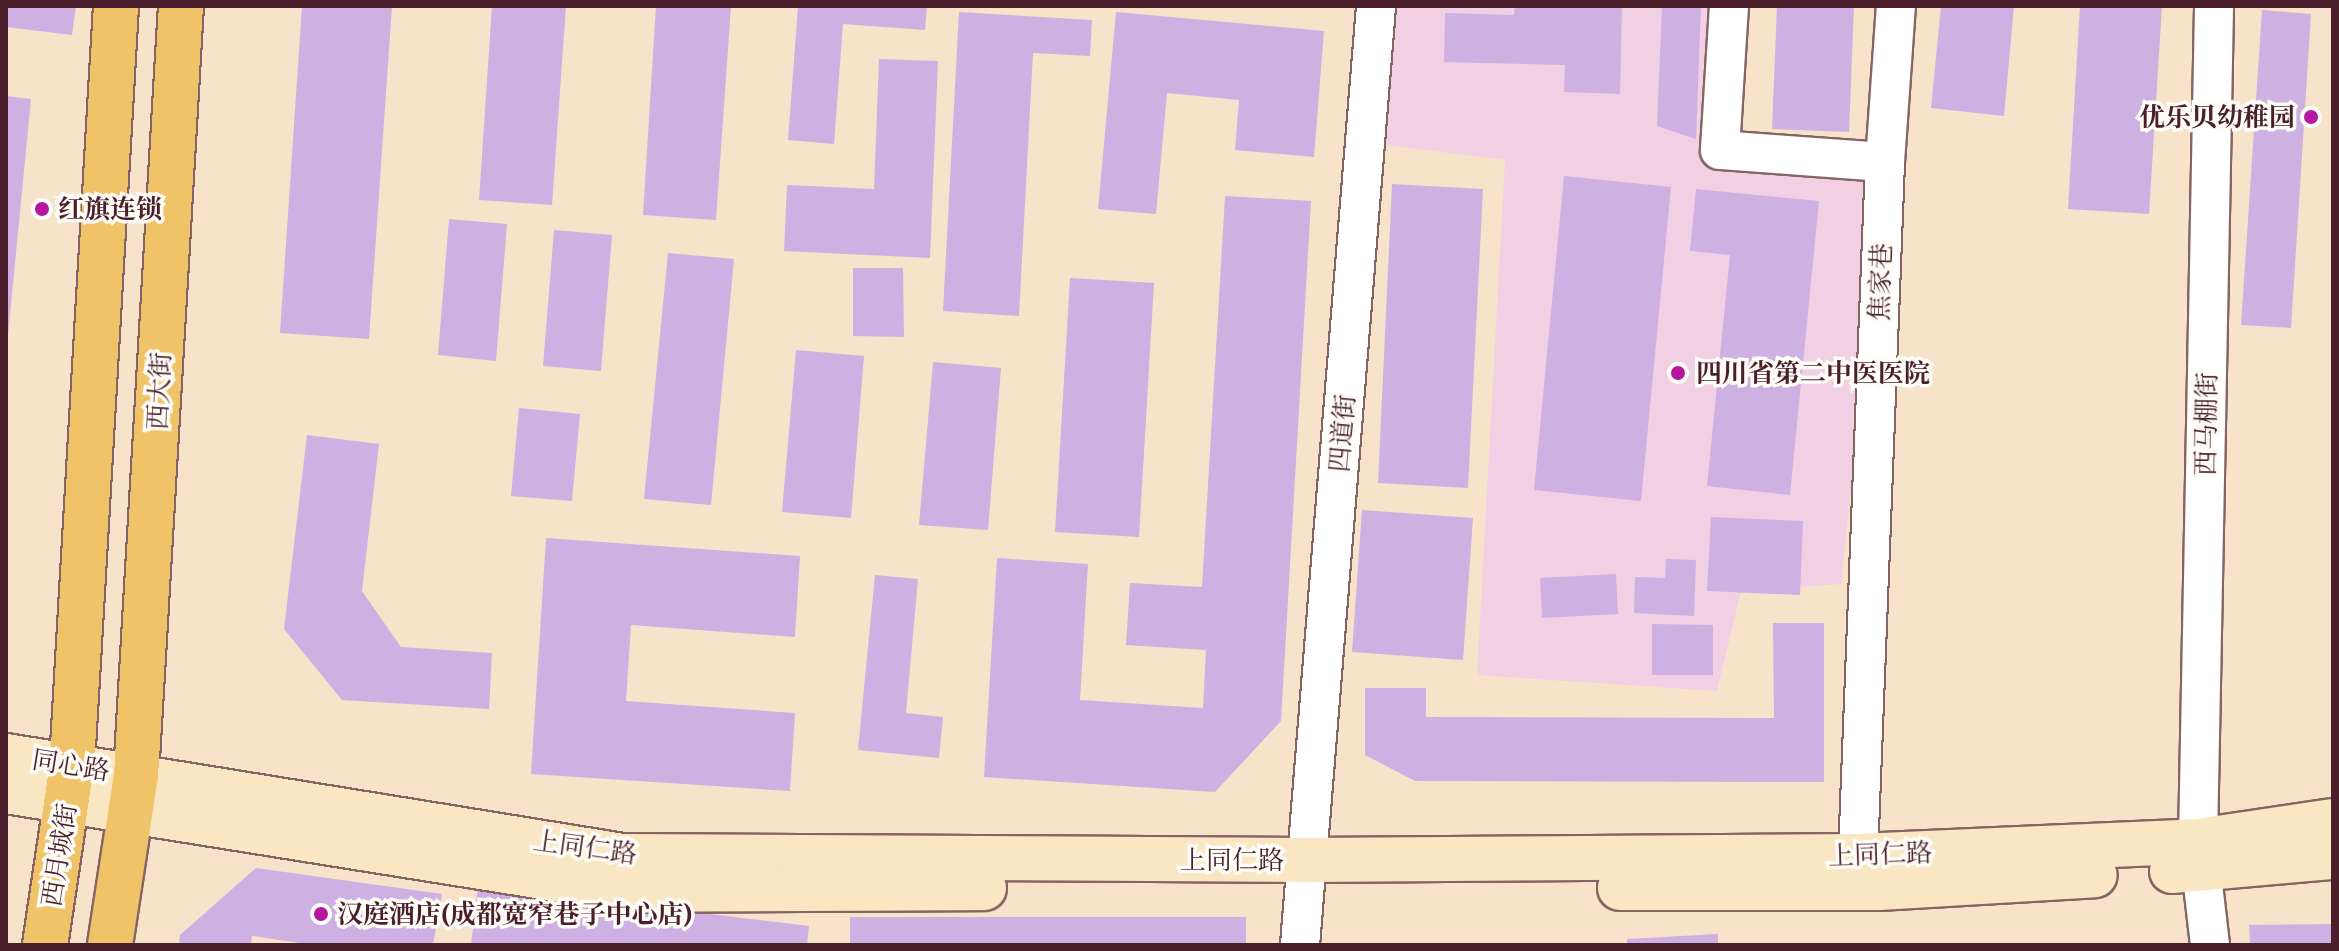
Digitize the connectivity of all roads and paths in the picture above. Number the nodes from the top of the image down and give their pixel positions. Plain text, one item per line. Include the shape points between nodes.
1 (116, 6) edge
2 (181, 6) edge
3 (1376, 6) edge
4 (1729, 6) edge
5 (1896, 6) edge
6 (2214, 6) edge
7 (1885, 162) junction
8 (6, 756) edge
9 (70, 784) junction
10 (6, 791) edge
11 (134, 794) junction
12 (2333, 821) edge
13 (2199, 855) junction
14 (1858, 856) junction
15 (2333, 857) edge
16 (1306, 874) junction
17 (45, 945) edge
18 (110, 945) edge
19 (1300, 945) edge
20 (2210, 945) edge

1 - 9 main road
2 - 11 main road, 西大街
3 - 16 street, 四道街
4 - 7 street via 1720,150
5 - 7 street, 焦家巷
6 - 13 street, 西马棚街
7 - 14 street, 焦家巷
8 - 9 street, 同心路
9 - 10 street
9 - 11 street, 同心路
9 - 17 main road, 西月城街
11 - 16 street, 上同仁路 via 623,856
11 - 18 main road
12 - 13 street, 上同仁路
13 - 14 street, 上同仁路
13 - 15 street
13 - 16 street via 1879,888
13 - 20 street, 西马棚街
14 - 16 street, 上同仁路
16 - 19 street, 四道街

